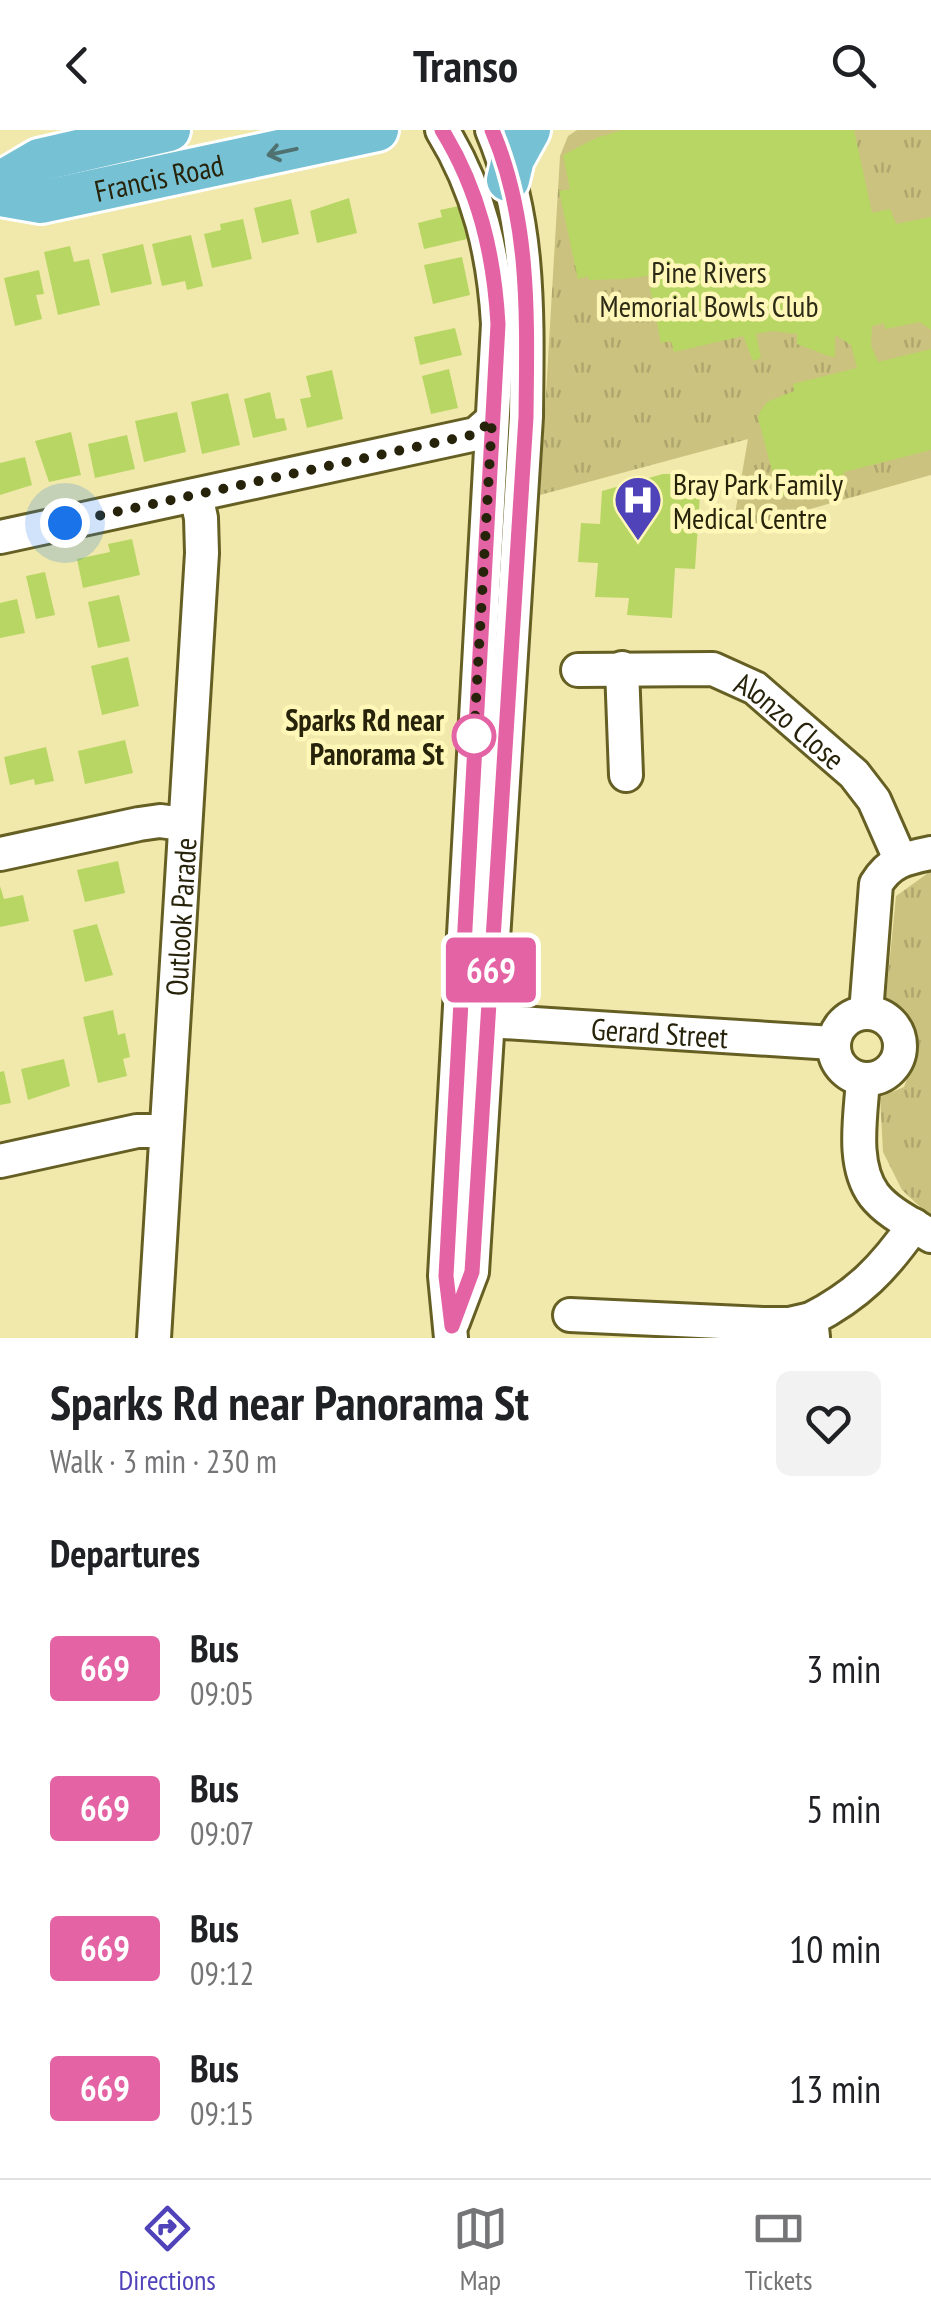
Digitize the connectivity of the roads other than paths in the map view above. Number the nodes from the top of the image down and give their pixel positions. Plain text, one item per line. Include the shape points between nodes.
1 (169, 130) edge
2 (377, 130) edge
3 (442, 130) edge
4 (492, 130) edge
5 (529, 130) edge
6 (508, 180) junction
7 (0, 183) edge
8 (0, 196) edge
9 (492, 420) junction
10 (196, 495) junction
11 (0, 537) edge
12 (622, 668) junction
13 (578, 670) dead end
14 (626, 775) dead end
15 (184, 824) junction
16 (0, 854) edge
17 (915, 856) edge
18 (866, 1013) junction
19 (488, 1020) junction
20 (833, 1043) junction
21 (863, 1080) junction
22 (166, 1131) junction
23 (0, 1161) edge
24 (922, 1231) edge
25 (570, 1315) dead end
26 (812, 1328) edge
27 (451, 1332) edge
28 (154, 1338) edge

1 - 7 main road, Francis Road via 39,160
2 -> 8 main road, Francis Road via 41,202
3 - 9 street via 484,223 498,324
4 - 6 street
5 - 6 main road
6 - 19 street via 528,288 526,417
9 - 10 street via 476,434
9 - 27 street via 446,1276
10 - 11 street
10 - 15 street, Outlook Parade via 202,553
12 - 13 street, Alonzo Close
12 - 14 street
12 - 17 street, Alonzo Close via 713,670 755,688 854,774
15 - 16 street via 160,820
15 - 22 street, Outlook Parade
17 - 18 street via 884,872 876,884
18 - 20 street via 844,1022
18 - 21 street via 891,1023 900,1048 888,1072
19 - 20 street, Gerard Street
19 - 27 street via 472,1272
20 - 21 street via 840,1067
21 - 24 street via 866,1179 891,1211
22 - 23 street via 136,1131
22 - 28 street, Outlook Parade
24 - 26 street
25 - 26 street

